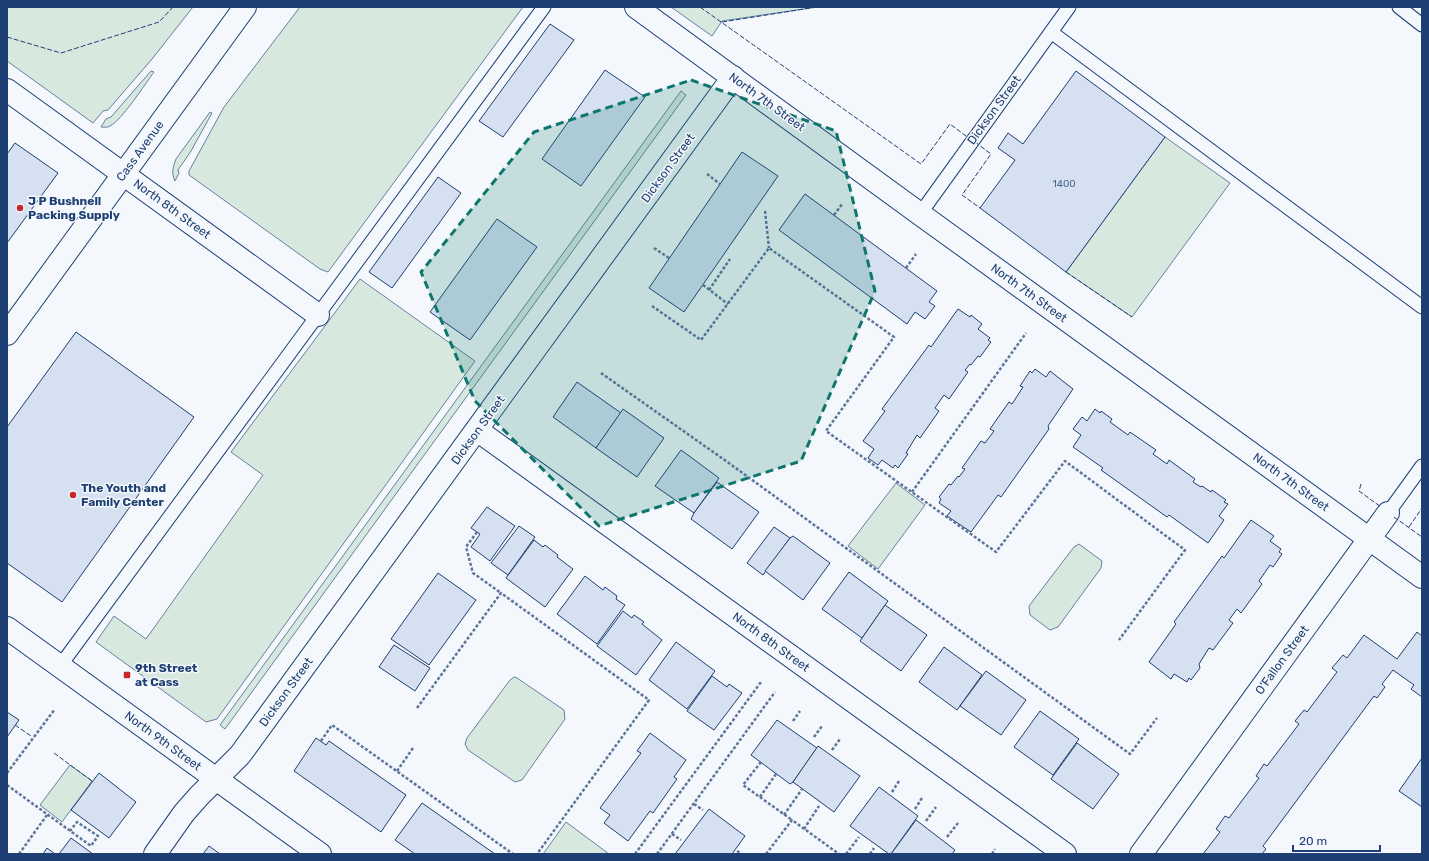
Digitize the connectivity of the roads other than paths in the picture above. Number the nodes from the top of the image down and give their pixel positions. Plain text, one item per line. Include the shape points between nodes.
1 (544, 7) edge
2 (636, 7) edge
3 (1069, 7) edge
4 (1399, 7) edge
5 (244, 10) edge
6 (1422, 24) edge
7 (1051, 32) junction
8 (733, 77) junction
9 (7, 90) edge
10 (124, 174) junction
11 (920, 214) junction
12 (1422, 307) edge
13 (318, 315) junction
14 (7, 334) edge
15 (477, 430) junction
16 (1422, 466) edge
17 (1388, 513) joint
18 (1369, 538) junction
19 (1422, 577) edge
20 (7, 628) edge
21 (60, 666) junction
22 (217, 779) junction
23 (155, 854) edge
24 (320, 854) edge
25 (1065, 854) edge
26 (1141, 854) edge

1 - 13 lane
2 - 8 street, North 7th Street
3 - 7 lane, Dickson Street
4 - 6 lane
5 - 10 street, Cass Avenue
7 - 11 lane, Dickson Street
7 - 12 lane
8 - 11 street, North 7th Street
8 - 15 street, Dickson Street
9 - 10 street, North 8th Street
10 - 13 street, North 8th Street
10 - 14 street, Cass Avenue
11 - 18 street, North 7th Street
13 - 21 lane
15 - 22 street, Dickson Street via 240,755
15 - 25 street, North 8th Street
16 - 17 lane, O'Fallon Street
17 - 18 street, O'Fallon Street
18 - 19 street, North 7th Street
18 - 26 street, O'Fallon Street
20 - 21 street, North 9th Street
21 - 22 street, North 9th Street
22 - 23 street, Dickson Street via 184,813
22 - 24 street, North 9th Street

